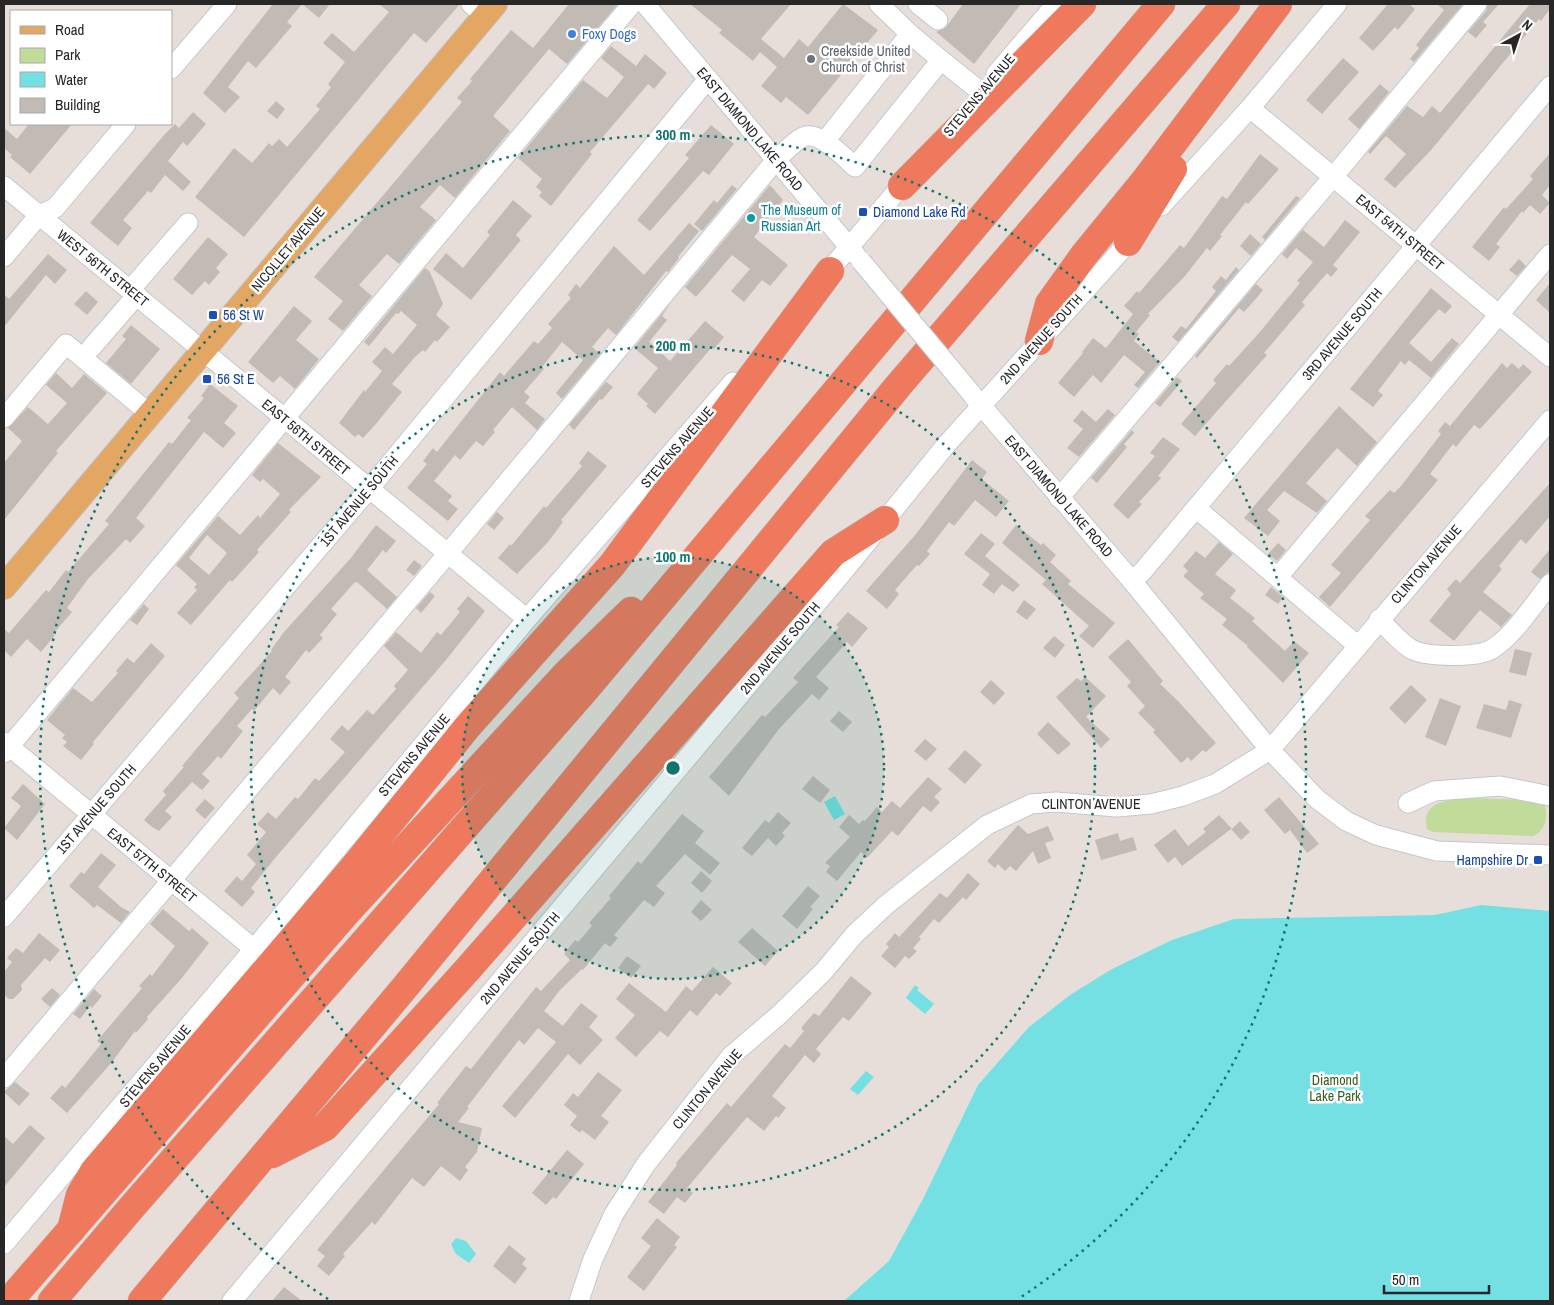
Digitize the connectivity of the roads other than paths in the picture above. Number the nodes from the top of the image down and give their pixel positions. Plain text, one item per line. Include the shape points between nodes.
1 (227, 4) edge
2 (632, 4) edge
3 (879, 4) edge
4 (918, 4) edge
5 (1056, 4) edge
6 (1082, 4) edge
7 (1161, 4) edge
8 (1226, 4) edge
9 (1278, 4) edge
10 (1286, 4) edge
11 (1337, 4) edge
12 (1477, 4) edge
13 (651, 6) edge
14 (484, 8) edge
15 (938, 20) dead end
16 (910, 34) junction
17 (941, 60) junction
18 (172, 69) edge
19 (708, 80) junction
20 (1550, 86) edge
21 (981, 92) junction
22 (1250, 108) junction
23 (125, 125) edge
24 (825, 141) junction
25 (776, 160) junction
26 (1333, 177) junction
27 (4, 186) edge
28 (902, 186) junction
29 (39, 215) junction
30 (188, 223) dead end
31 (1128, 242) junction
32 (1416, 246) junction
33 (855, 254) junction
34 (1550, 254) edge
35 (4, 257) edge
36 (830, 271) junction
37 (133, 293) junction
38 (1499, 314) junction
39 (1039, 341) junction
40 (91, 348) dead end
41 (203, 350) junction
42 (1550, 356) edge
43 (976, 399) junction
44 (150, 414) junction
45 (4, 418) edge
46 (284, 420) junction
47 (1550, 420) edge
48 (369, 489) junction
49 (1059, 498) junction
50 (1196, 508) junction
51 (727, 518) junction
52 (885, 520) junction
53 (447, 554) junction
54 (1278, 577) junction
55 (1132, 581) junction
56 (1550, 584) edge
57 (4, 587) edge
58 (527, 619) junction
59 (1379, 619) junction
60 (1358, 646) junction
61 (6, 747) edge
62 (1270, 750) junction
63 (1550, 796) edge
64 (1408, 804) dead end
65 (91, 815) junction
66 (1550, 854) edge
67 (171, 881) junction
68 (4, 917) edge
69 (254, 949) junction
70 (4, 1078) edge
71 (261, 1159) junction
72 (71, 1230) junction
73 (4, 1244) edge
74 (9, 1301) edge
75 (52, 1301) edge
76 (142, 1301) edge
77 (232, 1301) edge
78 (579, 1301) edge

1 - 18 street
2 - 46 street
3 - 16 street
4 - 15 street
5 - 21 street, STEVENS AVENUE
6 - 28 highway
7 - 51 highway
8 - 71 highway via 898,386
9 - 39 highway via 1049,304
10 - 31 highway via 1163,184
11 - 22 street, 2ND AVENUE SOUTH
12 - 26 street
13 - 19 street, EAST DIAMOND LAKE ROAD
14 - 41 main road, NICOLLET AVENUE
16 - 17 street
16 - 24 street
17 - 21 street
17 - 24 street via 855,167
19 - 25 street, EAST DIAMOND LAKE ROAD
19 - 48 street, 1ST AVENUE SOUTH
20 - 32 street, 3RD AVENUE SOUTH
21 - 28 street, STEVENS AVENUE
22 - 26 street, EAST 54TH STREET
22 - 31 street, 2ND AVENUE SOUTH
23 - 29 street via 55,208
24 - 25 street via 812,136 803,137
25 - 33 street, EAST DIAMOND LAKE ROAD
25 - 53 street
26 - 32 street, EAST 54TH STREET
26 - 49 street
27 - 29 street, WEST 56TH STREET
28 - 33 street, STEVENS AVENUE
29 - 35 street
29 - 37 street, WEST 56TH STREET
30 - 37 street
31 - 39 street, 2ND AVENUE SOUTH
32 - 38 street, EAST 54TH STREET
32 - 50 street, 3RD AVENUE SOUTH
33 - 36 street, STEVENS AVENUE
33 - 43 street, EAST DIAMOND LAKE ROAD, bridge
34 - 38 street
36 - 58 street, STEVENS AVENUE
36 - 72 highway via 612,565 468,726 354,867 94,1171 80,1195
37 - 40 street
37 - 41 street, WEST 56TH STREET
38 - 42 street, EAST 54TH STREET
38 - 54 street
39 - 43 street, 2ND AVENUE SOUTH
41 - 44 main road, NICOLLET AVENUE
41 - 46 street, EAST 56TH STREET
43 - 49 street, EAST DIAMOND LAKE ROAD
43 - 52 street, 2ND AVENUE SOUTH
44 - 45 street via 66,344
44 - 57 main road, NICOLLET AVENUE
46 - 48 street, EAST 56TH STREET
46 - 61 street
47 - 59 street, CLINTON AVENUE
48 - 53 street, EAST 56TH STREET
48 - 65 street, 1ST AVENUE SOUTH
49 - 55 street, EAST DIAMOND LAKE ROAD
50 - 54 street
50 - 55 street, 3RD AVENUE SOUTH
51 - 72 highway via 566,674 347,912
51 - 75 highway via 585,690
52 - 71 highway via 833,553 325,1127
52 - 77 street, 2ND AVENUE SOUTH
53 - 58 street, EAST 56TH STREET
53 - 67 street
54 - 60 street
55 - 62 street, EAST DIAMOND LAKE ROAD
56 - 59 street via 1502,641 1490,650 1464,655 1424,654 1412,650
58 - 69 street, STEVENS AVENUE
59 - 60 street, CLINTON AVENUE
60 - 62 street, CLINTON AVENUE
61 - 65 street, EAST 57TH STREET
62 - 66 street, EAST DIAMOND LAKE ROAD via 1317,799 1346,821 1376,835 1437,851
62 - 78 street, CLINTON AVENUE via 1215,784 1150,804 1116,807 1056,802 1031,804 987,825 886,905 780,1014 731,1056 646,1164 614,1214 593,1259
63 - 64 street via 1500,786 1434,790
65 - 67 street, EAST 57TH STREET
65 - 68 street, 1ST AVENUE SOUTH
67 - 69 street, EAST 57TH STREET
67 - 70 street
69 - 73 street, STEVENS AVENUE
71 - 76 highway
72 - 74 highway

